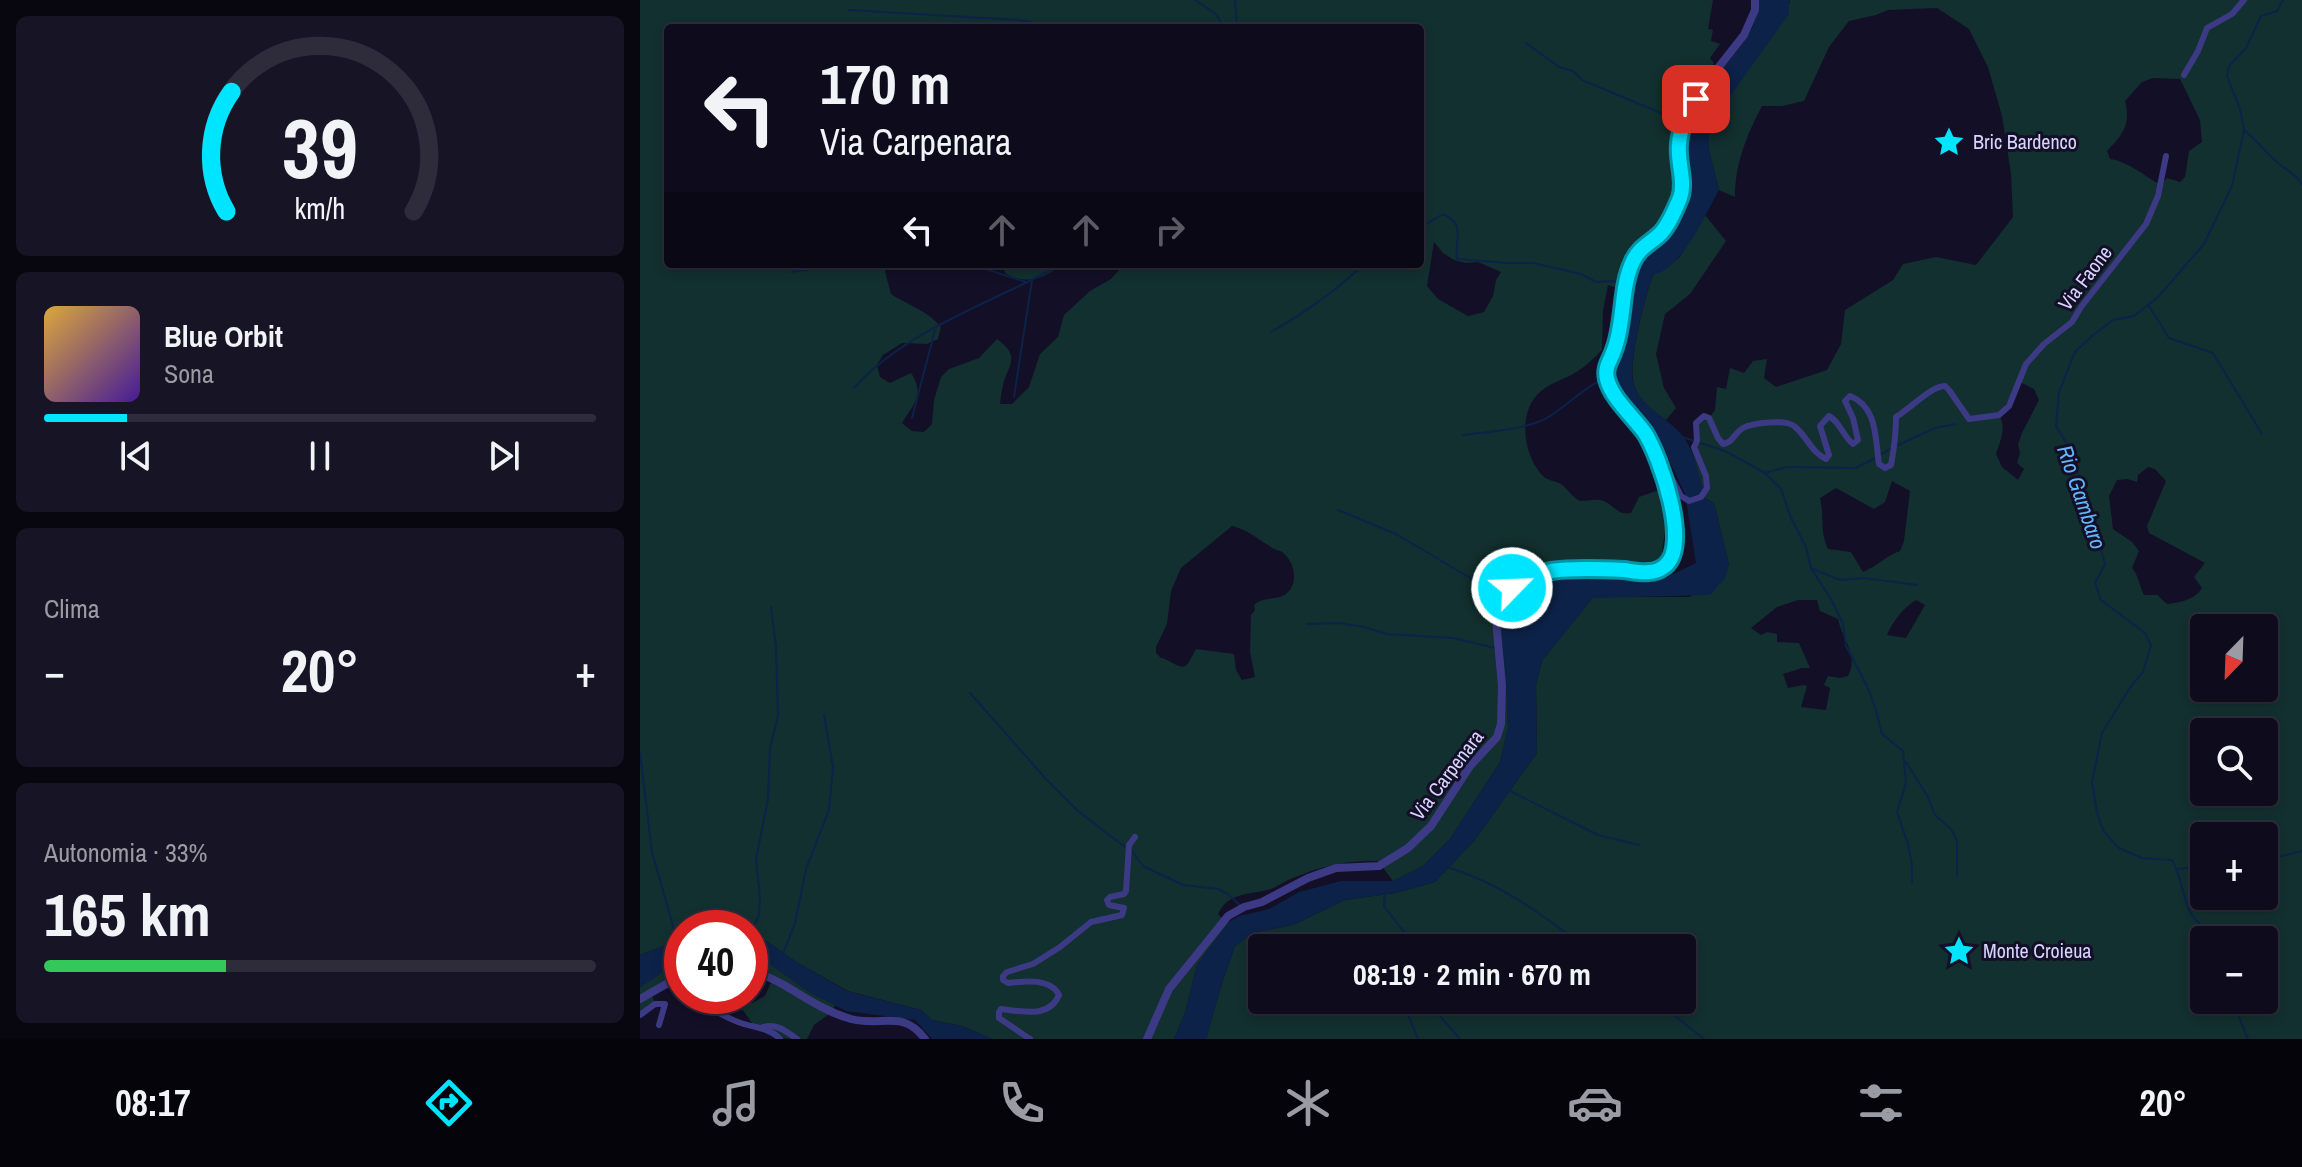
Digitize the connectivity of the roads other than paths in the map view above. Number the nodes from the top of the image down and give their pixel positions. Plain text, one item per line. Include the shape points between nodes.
1 (1755, 0) edge
2 (2244, 0) edge
3 (2184, 75) dead end
4 (2166, 156) dead end
5 (1646, 435) junction
6 (1135, 837) dead end
7 (768, 978) edge
8 (664, 985) edge
9 (640, 999) edge
10 (722, 1014) edge
11 (640, 1015) edge
12 (659, 1025) dead end
13 (761, 1028) junction
14 (780, 1039) edge
15 (797, 1039) edge
16 (925, 1039) edge
17 (1030, 1039) edge
18 (1147, 1039) edge

1 - 5 street, Via Carpenara via 1744,35 1686,118 1679,143 1681,196 1663,230 1633,260 1628,278 1606,377
2 - 3 street via 2207,28
4 - 5 street, Via Faone via 2146,224 2072,322 2026,364 2009,406 1999,415 1969,419 1949,390 1936,386 1896,417 1894,452 1885,468 1879,464 1874,423 1862,403 1850,396 1845,401 1858,440 1853,444 1829,416 1820,426 1826,459 1787,422 1743,428 1723,444 1704,416 1696,423 1694,447 1707,481 1705,494 1689,501
5 - 18 street, Via Carpenara via 1671,503 1671,560 1648,573 1550,571 1512,588 1501,601 1496,620 1502,686 1497,737 1470,766 1431,826 1379,866 1336,868 1228,916 1169,989
6 - 17 street via 1129,845 1126,891 1107,900 1124,908 1122,915 1091,922 1033,964 1003,976 1008,983 1057,989 1056,1002 1043,1010 999,1012 999,1018
7 - 16 street via 832,1012 863,1021 908,1022
8 - 9 street
10 - 13 street
11 - 12 street via 655,1004 665,1004
13 - 14 street
13 - 15 street via 777,1026

